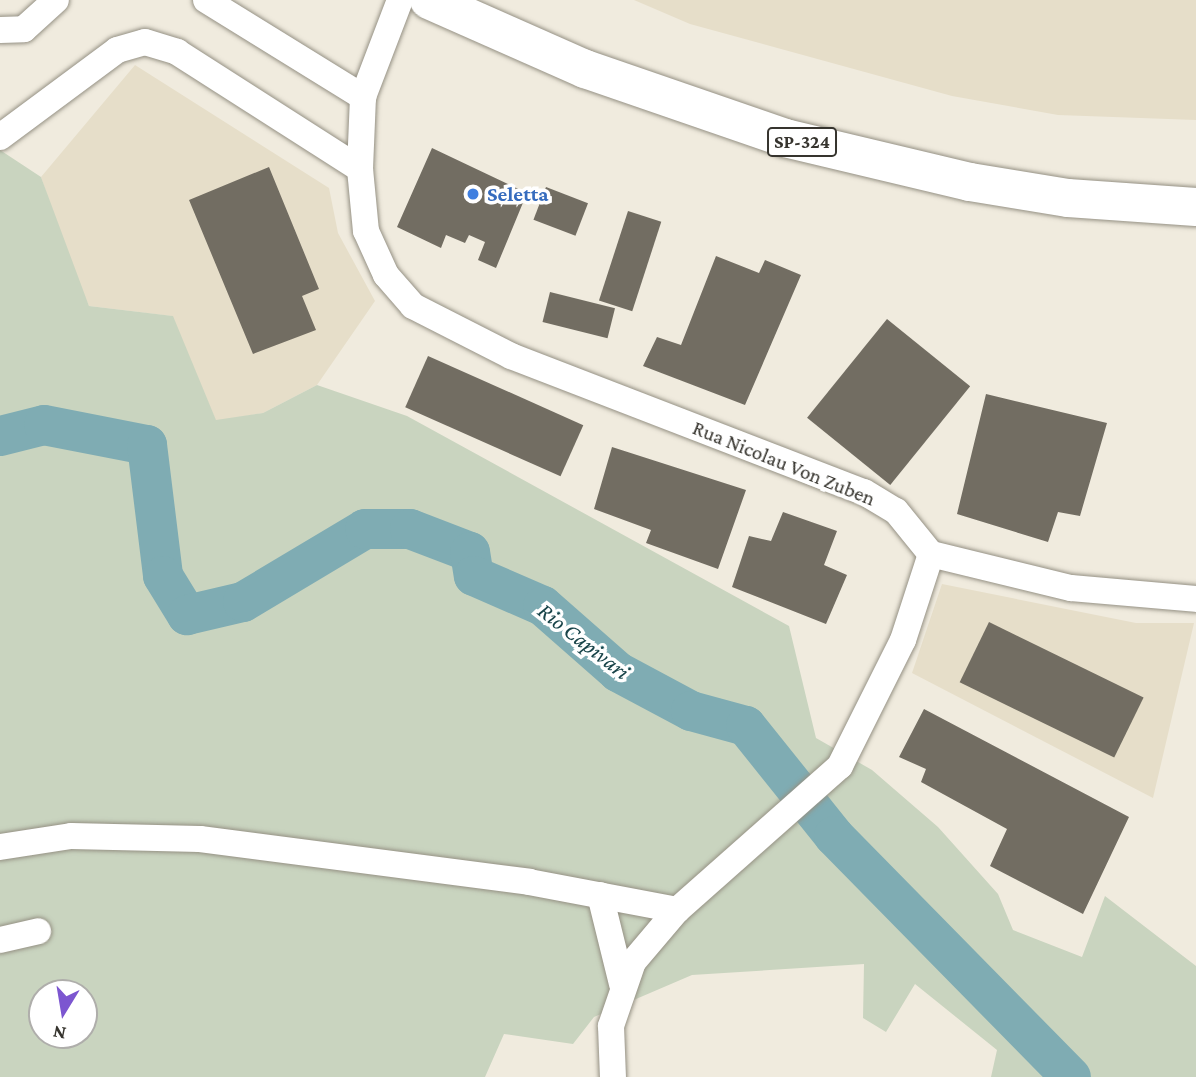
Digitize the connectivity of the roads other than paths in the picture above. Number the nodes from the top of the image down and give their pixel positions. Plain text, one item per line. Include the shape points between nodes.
1 (56, 0) edge
2 (206, 0) edge
3 (400, 0) edge
4 (429, 0) edge
5 (0, 30) edge
6 (363, 97) junction
7 (0, 136) edge
8 (360, 169) junction
9 (1196, 207) edge
10 (931, 554) junction
11 (1196, 599) edge
12 (0, 847) edge
13 (600, 895) junction
14 (677, 910) junction
15 (38, 931) dead end
16 (0, 940) edge
17 (622, 984) junction
18 (612, 1077) edge

1 - 5 street via 24,29
2 - 6 street
3 - 6 street, Rua Nicolau Von Zuben
4 - 9 highway, SP-324 via 585,69 785,138 983,184
6 - 8 street, Rua Nicolau Von Zuben
7 - 8 street via 117,50 145,43 177,52
8 - 10 street, Rua Nicolau Von Zuben via 366,231 386,275 413,306 511,356 864,492 896,511
10 - 11 street via 1071,588
10 - 14 street via 916,605 865,724 816,793
12 - 13 street via 71,836 200,839
13 - 14 street
13 - 17 street
14 - 17 street via 652,934
15 - 16 street
17 - 18 street via 611,1026

